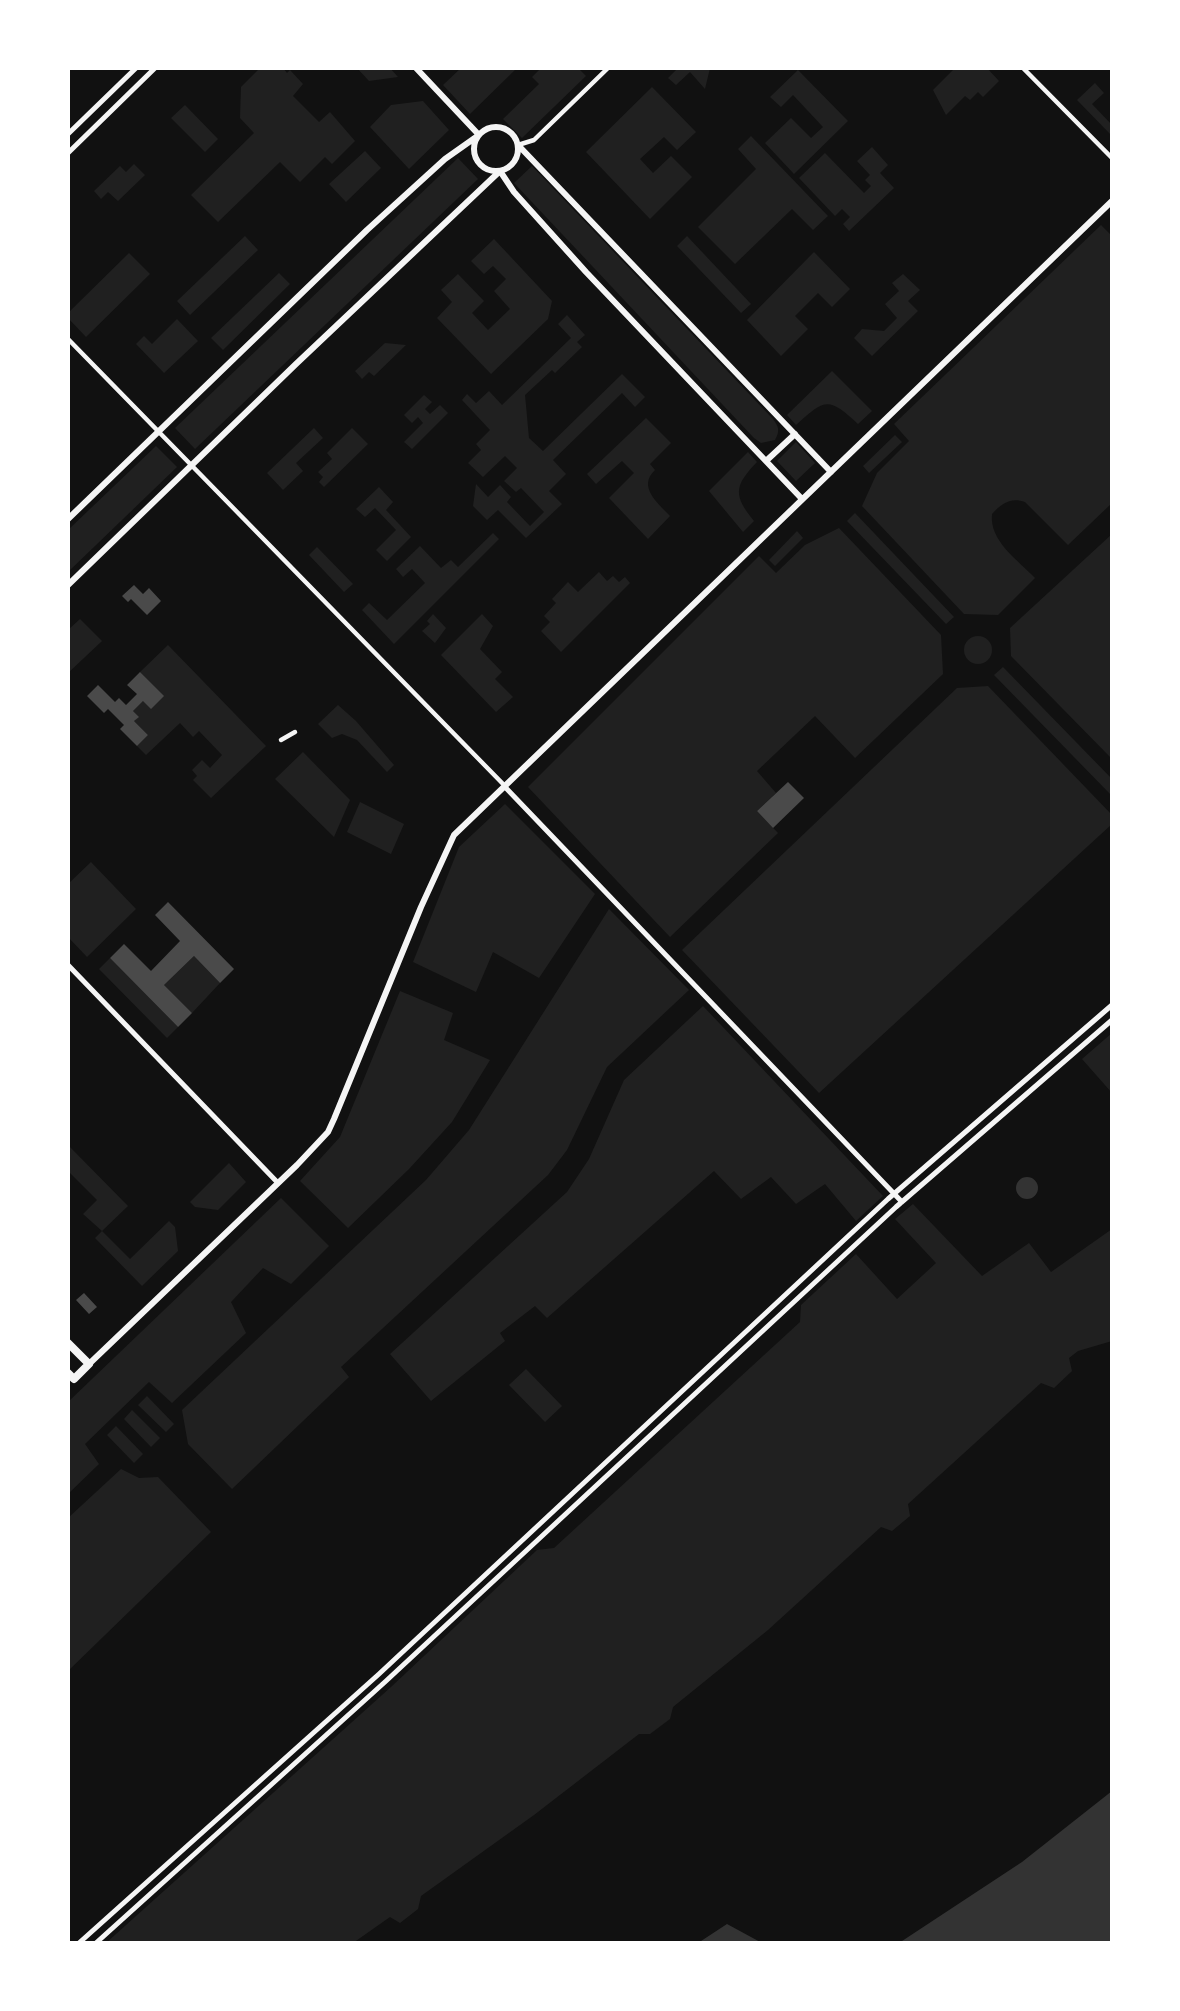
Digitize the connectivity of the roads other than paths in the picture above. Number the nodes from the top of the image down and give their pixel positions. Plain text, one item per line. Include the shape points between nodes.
1 (136, 68) edge
2 (155, 68) edge
3 (416, 68) edge
4 (608, 68) edge
5 (1023, 68) edge
6 (68, 134) edge
7 (479, 135) junction
8 (518, 145) junction
9 (68, 153) edge
10 (1112, 158) edge
11 (500, 171) junction
12 (1112, 201) edge
13 (68, 339) edge
14 (160, 433) junction
15 (795, 434) junction
16 (766, 461) junction
17 (191, 466) junction
18 (831, 472) junction
19 (803, 499) junction
20 (68, 519) edge
21 (68, 584) edge
22 (295, 732) dead end
23 (281, 740) dead end
24 (505, 786) junction
25 (68, 965) edge
26 (1112, 1005) edge
27 (1112, 1020) edge
28 (278, 1183) junction
29 (895, 1194) junction
30 (902, 1202) junction
31 (795, 1286) junction
32 (802, 1294) junction
33 (68, 1343) edge
34 (89, 1364) junction
35 (71, 1376) edge
36 (589, 1477) junction
37 (597, 1486) junction
38 (79, 1943) edge
39 (96, 1943) edge

1 - 6 street
2 - 9 street
3 - 7 main road
4 - 8 street via 534,140
5 - 10 street
7 - 8 main road via 500,127 512,133
7 - 11 main road via 474,148 477,160 487,169
7 - 14 main road via 367,230
8 - 11 main road via 514,161
8 - 15 main road
11 - 16 main road via 586,272
11 - 17 main road
12 - 18 main road
13 - 14 street
14 - 17 street
14 - 20 main road
15 - 16 main road
15 - 18 main road
16 - 19 main road
17 - 21 main road
17 - 24 street
18 - 19 main road
19 - 24 main road
22 - 23 street
24 - 28 main road via 449,842 334,1119 319,1142
24 - 29 street
25 - 28 street
26 - 29 street
27 - 30 street
28 - 34 main road
29 - 30 street
29 - 31 street
30 - 32 street
31 - 32 street
31 - 36 street
32 - 37 street
33 - 34 highway
34 - 35 highway
36 - 37 street
36 - 38 street via 379,1674
37 - 39 street

